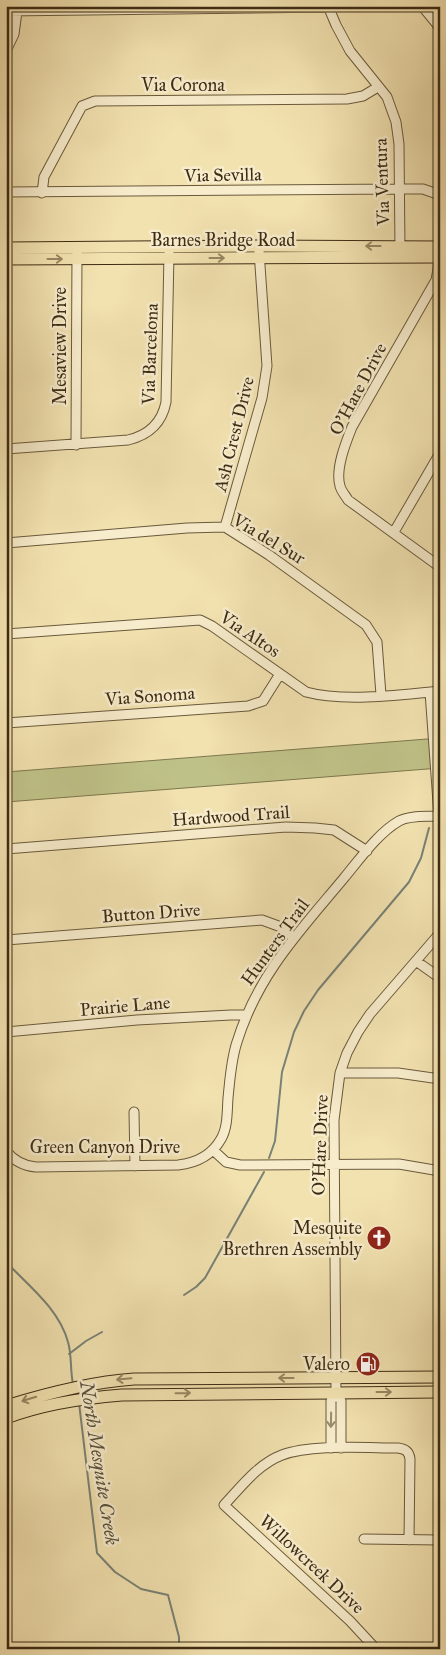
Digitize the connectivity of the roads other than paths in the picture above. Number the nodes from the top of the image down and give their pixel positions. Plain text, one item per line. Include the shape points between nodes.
1 (422, 6) edge
2 (328, 7) edge
3 (6, 11) edge
4 (17, 12) junction
5 (440, 28) edge
6 (6, 51) edge
7 (378, 87) junction
8 (400, 189) junction
9 (6, 192) edge
10 (42, 193) junction
11 (440, 195) edge
12 (6, 248) edge
13 (400, 251) junction
14 (169, 252) junction
15 (260, 252) junction
16 (439, 252) edge
17 (77, 253) junction
18 (6, 259) edge
19 (76, 444) junction
20 (6, 449) edge
21 (440, 453) edge
22 (226, 527) junction
23 (394, 532) junction
24 (6, 543) edge
25 (440, 567) edge
26 (6, 634) edge
27 (280, 674) junction
28 (440, 691) edge
29 (430, 692) junction
30 (381, 695) junction
31 (6, 722) edge
32 (439, 816) edge
33 (6, 849) edge
34 (367, 851) junction
35 (440, 932) edge
36 (294, 938) junction
37 (6, 940) edge
38 (416, 961) junction
39 (440, 978) edge
40 (246, 1015) junction
41 (6, 1032) edge
42 (340, 1073) junction
43 (440, 1079) edge
44 (134, 1112) dead end
45 (213, 1150) junction
46 (6, 1151) edge
47 (335, 1164) junction
48 (134, 1166) junction
49 (440, 1171) edge
50 (335, 1377) junction
51 (440, 1377) edge
52 (336, 1392) junction
53 (440, 1392) edge
54 (54, 1398) junction
55 (8, 1411) edge
56 (331, 1448) junction
57 (341, 1448) junction
58 (364, 1539) dead end
59 (409, 1540) junction
60 (440, 1540) edge
61 (376, 1649) edge

1 - 5 street
2 - 4 street
2 - 7 street, Via Ventura via 350,51
3 - 4 street
4 - 6 street via 14,34
7 - 8 street, Via Ventura via 387,97 396,122 400,144
7 - 10 street, Via Corona via 363,96 347,99 95,101 82,106 44,177
8 - 10 street, Via Sevilla
8 - 11 street, Via Sevilla via 423,189
8 - 13 street, Via Ventura
9 - 10 street, Via Sevilla
12 - 17 main road, Barnes Bridge Road
13 - 15 main road, Barnes Bridge Road
13 - 16 main road, Barnes Bridge Road
14 - 15 main road, Barnes Bridge Road
14 - 17 main road, Barnes Bridge Road
14 - 19 street, Via Barcelona via 164,414 141,437
15 - 22 street, Ash Crest Drive via 267,366 262,398
16 - 23 street, O'Hare Drive via 436,280 352,427 339,473 340,487 348,500
18 -> 17 main road, Barnes Bridge Road
17 - 19 street, Mesaview Drive
19 - 20 street, Via Barcelona
21 - 23 street
22 - 24 street, Via del Sur
22 - 30 street, Via del Sur via 366,625 377,642
23 - 25 street, O'Hare Drive
26 - 27 street, Via Altos via 200,620
27 - 30 street, Via Altos via 306,692 322,696
27 - 31 street, Via Sonoma via 262,701 248,706
28 - 29 street, Via Altos
29 - 30 street, Via Altos
29 - 32 street
32 - 34 street via 401,820
33 - 34 street, Hardwood Trail via 315,828 334,830
34 - 36 street, Hunters Trail
35 - 38 street, O'Hare Drive
36 - 37 street, Button Drive via 281,927 262,920
36 - 40 street, Hunters Trail via 268,972
38 - 39 street
38 - 42 street, O'Hare Drive via 370,1014 347,1053
40 - 41 street, Prairie Lane via 137,1020
40 - 45 street, Hunters Trail via 231,1068 226,1129
42 - 43 street via 398,1073
42 - 47 street, O'Hare Drive via 334,1120
44 - 48 street
45 - 47 street via 226,1162 240,1165
45 - 48 street, Green Canyon Drive via 192,1164
46 - 48 street, Green Canyon Drive via 28,1166
47 - 49 street via 399,1164
47 - 50 street, O'Hare Drive
50 - 51 main road
50 - 52 street, O'Hare Drive
50 -> 54 main road via 134,1379 99,1382
52 -> 53 main road
54 -> 52 main road
52 -> 56 street via 331,1401
52 - 57 street via 341,1401
54 - 55 main road
56 - 57 street
56 - 61 street, Willowcreek Drive via 282,1455 252,1476 224,1505
57 - 59 street via 398,1448 409,1453
58 - 59 street
59 - 60 street

